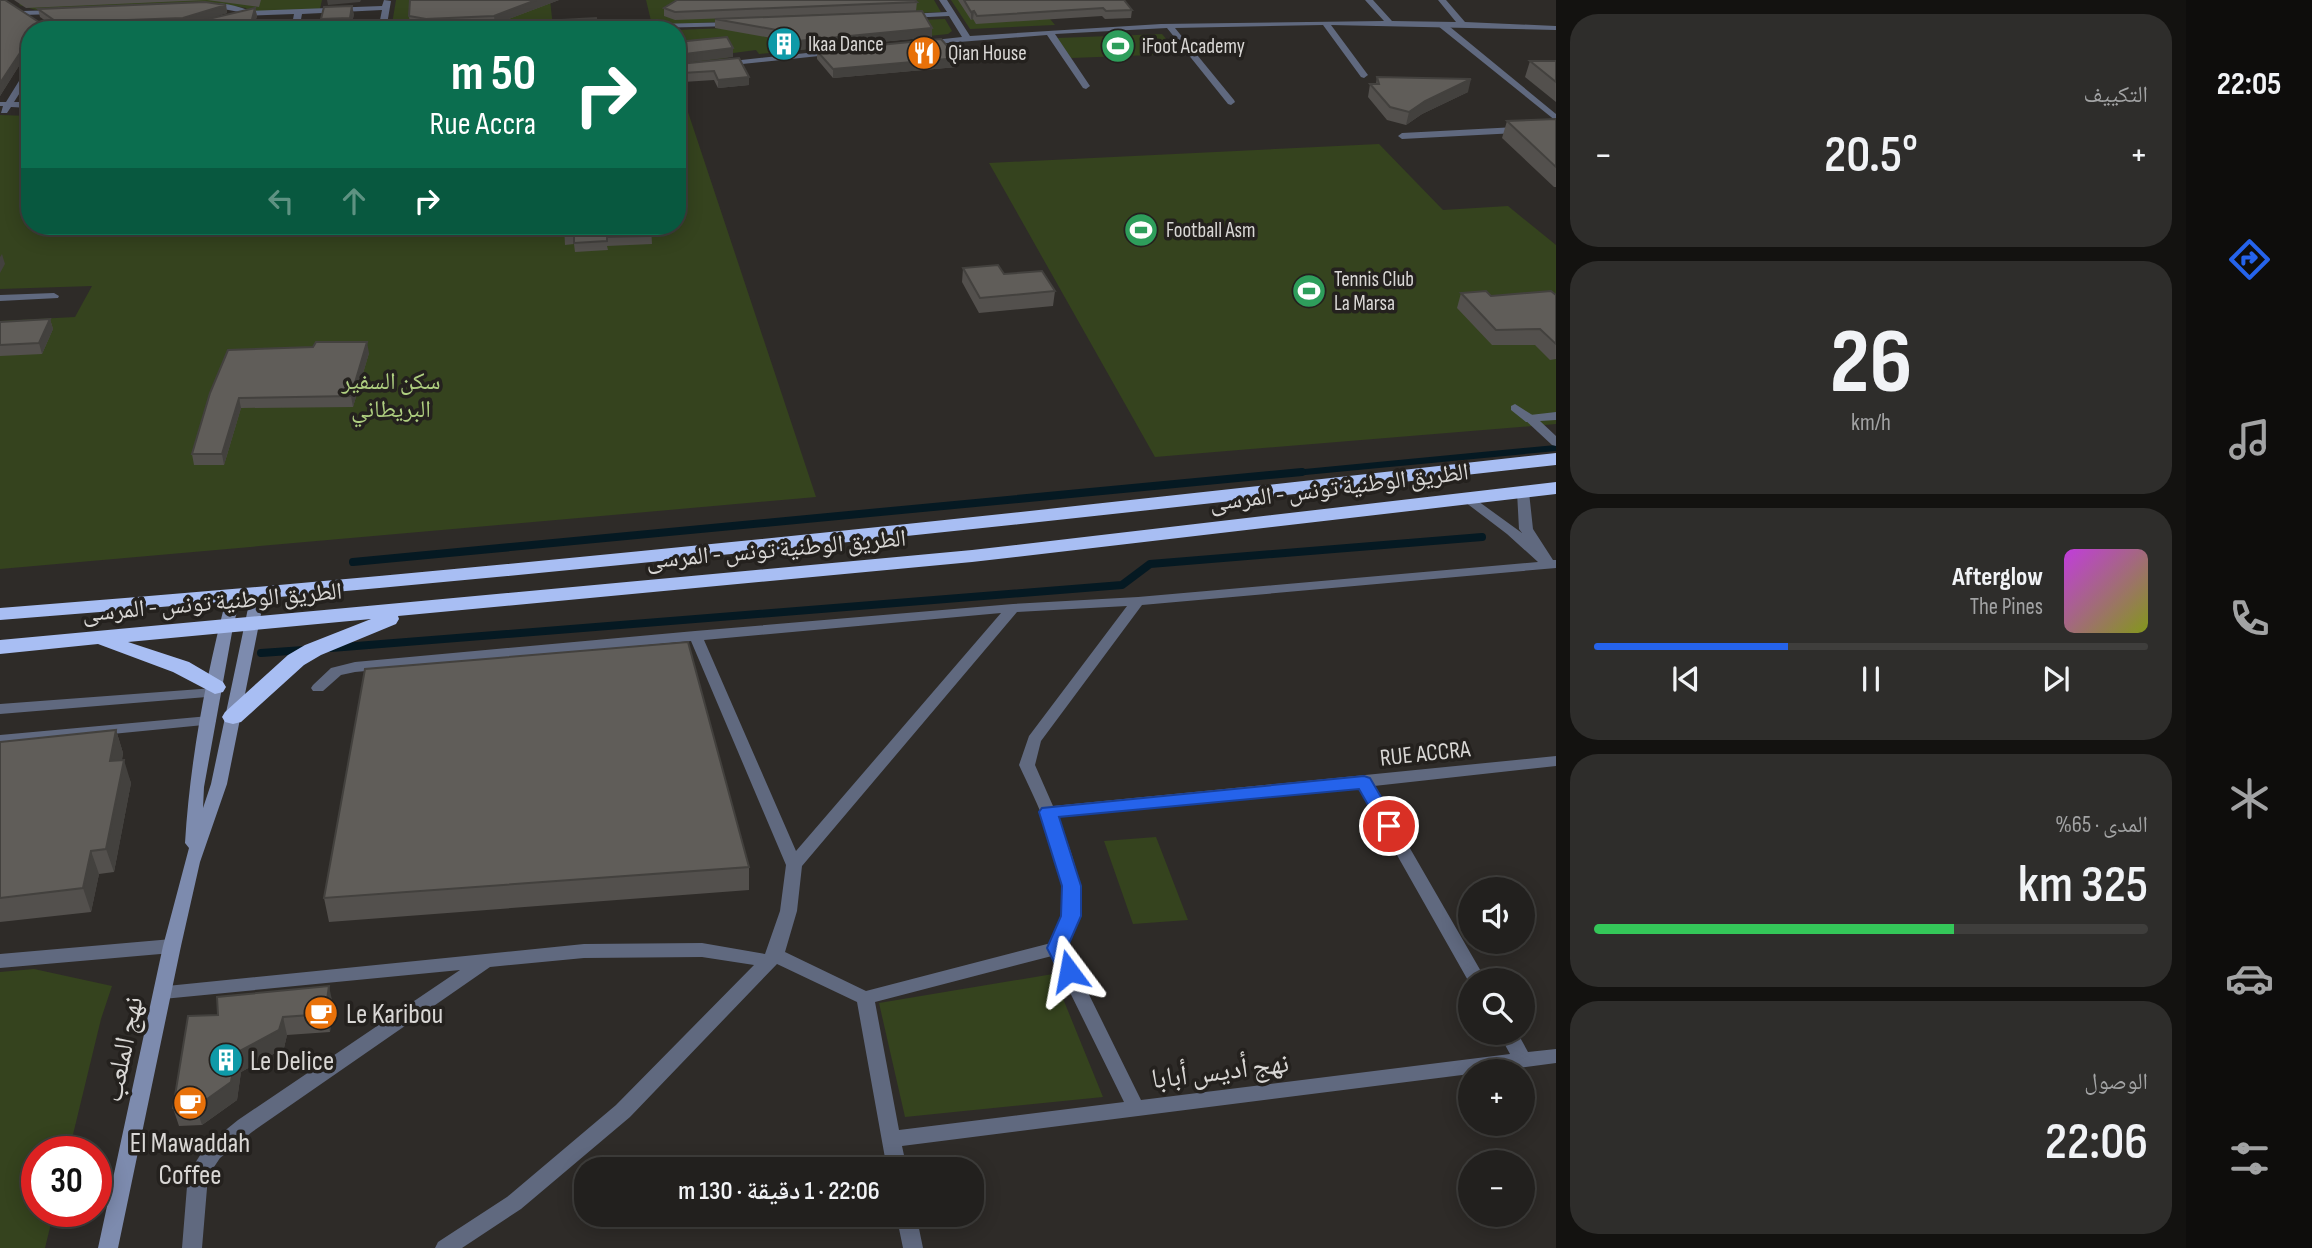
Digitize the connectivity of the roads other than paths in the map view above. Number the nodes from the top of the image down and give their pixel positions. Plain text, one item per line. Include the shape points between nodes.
1 (943, 0) edge
2 (1369, 0) edge
3 (1442, 0) edge
4 (387, 4) edge
5 (194, 6) edge
6 (13, 7) edge
7 (299, 11) junction
8 (62, 12) edge
9 (247, 12) junction
10 (22, 13) junction
11 (234, 15) edge
12 (952, 15) junction
13 (898, 17) edge
14 (33, 20) edge
15 (297, 21) edge
16 (749, 23) edge
17 (1326, 24) junction
18 (1391, 24) junction
19 (1441, 24) junction
20 (686, 25) edge
21 (1462, 25) junction
22 (1170, 27) junction
23 (1556, 28) edge
24 (1049, 32) junction
25 (967, 38) junction
26 (912, 44) edge
27 (843, 51) edge
28 (719, 64) edge
29 (1364, 75) dead end
30 (21, 83) edge
31 (1086, 86) dead end
32 (1231, 102) dead end
33 (21, 106) edge
34 (3, 108) edge
35 (21, 111) edge
36 (1556, 118) edge
37 (1556, 128) edge
38 (1402, 136) dead end
39 (54, 296) dead end
40 (0, 298) edge
41 (1515, 408) dead end
42 (1556, 416) edge
43 (1530, 419) junction
44 (1556, 442) edge
45 (1556, 459) edge
46 (1556, 488) edge
47 (1523, 492) junction
48 (1467, 499) junction
49 (1553, 568) edge
50 (258, 594) junction
51 (234, 596) junction
52 (1138, 601) junction
53 (1013, 608) junction
54 (411, 610) junction
55 (0, 614) edge
56 (250, 625) junction
57 (226, 628) junction
58 (695, 635) junction
59 (95, 638) junction
60 (0, 647) edge
61 (318, 688) dead end
62 (215, 690) junction
63 (0, 709) edge
64 (233, 718) junction
65 (209, 722) junction
66 (0, 740) edge
67 (1556, 761) edge
68 (1364, 782) junction
69 (1048, 812) junction
70 (192, 862) junction
71 (793, 865) junction
72 (172, 946) junction
73 (1057, 948) junction
74 (772, 958) junction
75 (0, 961) edge
76 (485, 962) junction
77 (1470, 968) edge
78 (163, 992) junction
79 (865, 998) junction
80 (1556, 1056) edge
81 (1531, 1059) edge
82 (1458, 1068) edge
83 (1136, 1108) junction
84 (891, 1139) junction
85 (895, 1157) edge
86 (909, 1227) edge
87 (108, 1248) edge
88 (192, 1248) edge
89 (444, 1248) edge
90 (913, 1248) edge

1 - 12 street
2 - 18 street
3 - 21 street
4 - 7 street
5 - 9 street
6 - 10 street
7 - 9 street
7 - 15 street
8 - 10 street
9 - 11 street
10 - 14 street
12 - 13 street
12 - 25 street
16 - 20 street
17 - 18 street
17 - 22 street
17 - 29 street
18 - 19 street
19 - 21 street
19 - 36 street
21 - 23 street
22 - 24 street
22 - 32 street
24 - 25 street
24 - 31 street
25 - 26 street
27 - 28 street
30 - 34 street
33 - 34 street
34 - 35 street
37 - 38 street
39 - 40 street
41 - 43 street
42 - 43 street
43 - 44 street
45 - 50 highway, الطريق الوطنية تونس - المرسى via 1002,521
46 - 47 highway, الطريق الوطنية تونس - المرسى
47 - 48 highway, الطريق الوطنية تونس - المرسى
47 - 49 street via 1526,529
48 - 49 street
48 - 54 highway, الطريق الوطنية تونس - المرسى via 972,556
49 - 52 street
50 - 51 highway, الطريق الوطنية تونس - المرسى
50 - 56 street, نهج الملعب
51 - 55 highway, الطريق الوطنية تونس - المرسى
51 - 57 street, نهج الملعب
52 - 53 street
52 - 69 street via 1034,740 1027,765
53 - 58 street
53 - 71 street
54 - 56 highway, الطريق الوطنية تونس - المرسى
54 - 64 highway via 296,660
56 - 57 highway, الطريق الوطنية تونس - المرسى
56 - 64 street, نهج الملعب
57 - 59 highway, الطريق الوطنية تونس - المرسى
57 - 62 street, نهج الملعب
58 - 61 street via 355,667 336,671
58 - 71 street
59 - 60 highway, الطريق الوطنية تونس - المرسى
59 - 62 highway via 181,667
62 - 63 street
62 - 65 street, نهج الملعب
64 - 70 street, نهج الملعب via 219,784
65 - 66 street
65 - 70 street, نهج الملعب via 196,787
67 - 68 street, RUE ACCRA
68 - 69 street, RUE ACCRA
68 - 77 street
69 - 73 street via 1071,886 1071,916
70 - 72 street, نهج الملعب
71 - 74 street via 788,922
72 - 75 street
72 - 78 street, نهج الملعب
73 - 79 street
73 - 83 street
74 - 76 street via 689,950 584,951
74 - 79 street
74 - 89 street via 624,1111 514,1203
76 - 78 street
76 - 88 street via 213,1152 198,1174
78 - 87 street, نهج الملعب
79 - 84 street
80 - 81 street, نهج أديس أبابا
82 - 83 street, نهج أديس أبابا
83 - 84 street, نهج أديس أبابا
84 - 85 street
86 - 90 street

